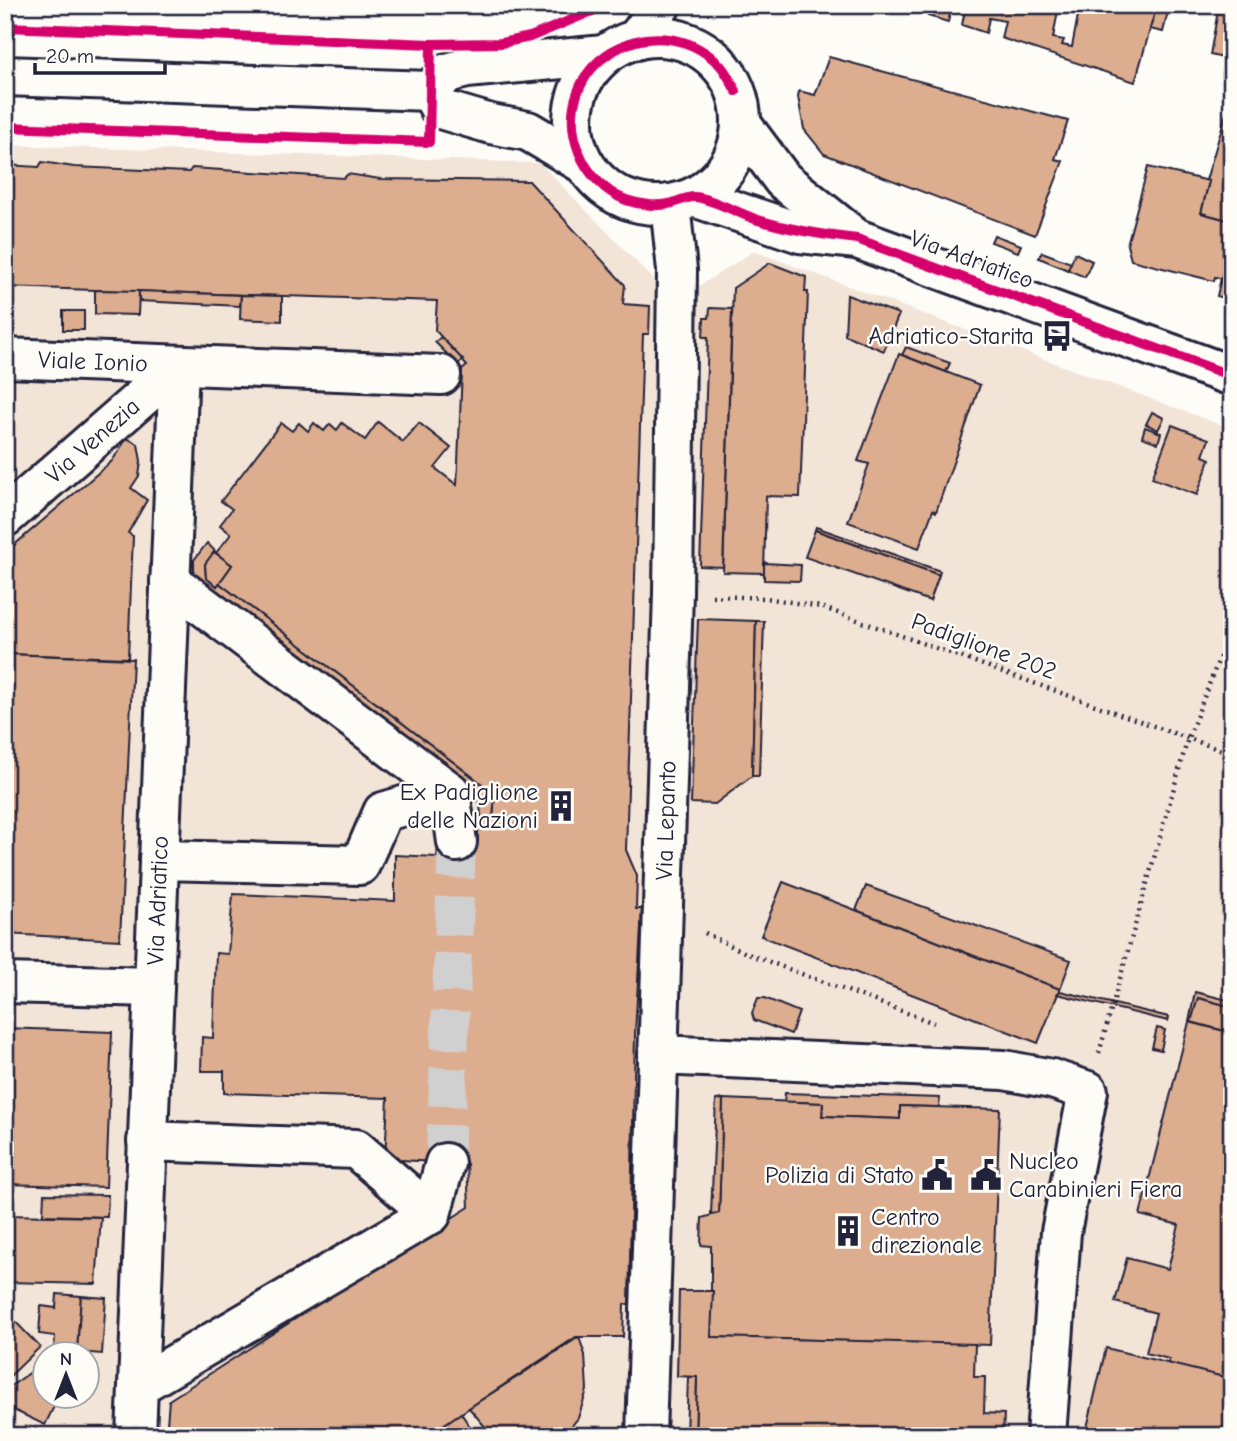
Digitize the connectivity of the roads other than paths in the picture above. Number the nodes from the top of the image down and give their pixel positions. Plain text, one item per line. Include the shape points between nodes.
1 (661, 5) edge
2 (620, 47) junction
3 (5, 76) edge
4 (430, 90) junction
5 (742, 125) junction
6 (584, 164) junction
7 (682, 200) junction
8 (857, 239) junction
9 (5, 358) edge
10 (179, 365) junction
11 (441, 375) dead end
12 (1232, 376) edge
13 (5, 517) edge
14 (170, 581) junction
15 (450, 792) junction
16 (457, 842) tunnel mouth
17 (159, 860) junction
18 (5, 984) edge
19 (154, 987) junction
20 (658, 1055) junction
21 (147, 1141) junction
22 (445, 1163) tunnel mouth
23 (430, 1214) junction
24 (138, 1386) junction
25 (136, 1436) edge
26 (646, 1436) edge
27 (1046, 1436) edge

1 - 2 main road
2 - 4 main road via 467,68 447,73
2 - 5 main road via 666,37 695,46 720,65 736,90
2 - 6 main road via 584,78 574,106 573,136
3 - 4 main road
4 - 6 main road via 440,109 528,131
5 - 7 main road via 735,154 719,180
5 - 8 main road, Via Adriatico via 783,180
6 - 7 main road via 602,185 626,200 653,205
7 - 8 main road, Via Adriatico via 800,233
7 - 20 main road, Via Lepanto
8 - 12 main road, Via Adriatico
9 - 10 main road, Viale Ionio
10 - 11 main road, Viale Ionio
10 - 13 main road, Via Venezia
10 - 14 main road, Via Adriatico
14 - 15 main road
14 - 17 main road, Via Adriatico
15 - 16 main road
15 - 17 main road via 383,812 360,865
17 - 19 main road, Via Adriatico
18 - 19 main road
19 - 21 main road, Via Adriatico
20 - 26 main road, Via Lepanto
20 - 27 main road via 1004,1070 1088,1091 1061,1232
21 - 23 main road via 356,1149
21 - 24 main road, Via Adriatico
22 - 23 main road
23 - 24 main road
24 - 25 main road, Via Adriatico

